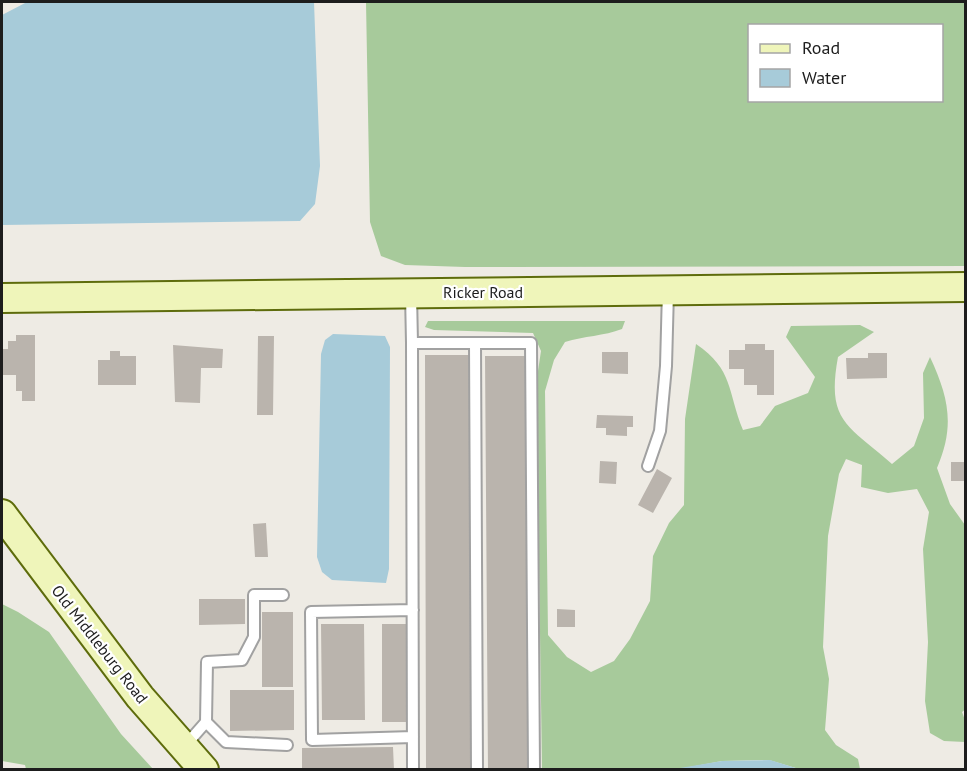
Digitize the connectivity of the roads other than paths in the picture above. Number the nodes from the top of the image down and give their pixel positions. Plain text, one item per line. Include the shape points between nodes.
1 (966, 287) edge
2 (668, 290) junction
3 (411, 292) junction
4 (2, 298) edge
5 (412, 343) junction
6 (475, 343) junction
7 (648, 466) dead end
8 (2, 514) edge
9 (283, 595) dead end
10 (413, 610) junction
11 (206, 722) junction
12 (413, 737) junction
13 (287, 745) dead end
14 (183, 747) junction
15 (204, 770) edge
16 (413, 770) edge
17 (477, 770) edge
18 (534, 770) edge

1 - 2 street, Ricker Road
2 - 3 street, Ricker Road
2 - 7 lane via 660,431
3 - 4 street, Ricker Road
3 - 5 lane
5 - 6 lane
5 - 10 lane
6 - 17 lane
6 - 18 lane via 531,343
8 - 14 street, Old Middleburg Road via 140,697
9 - 11 lane via 254,595 254,637 242,660 207,662
10 - 12 lane
10 - 12 lane via 311,612 312,740
11 - 13 lane via 226,742
11 - 14 lane
12 - 16 lane
14 - 15 street, Old Middleburg Road

